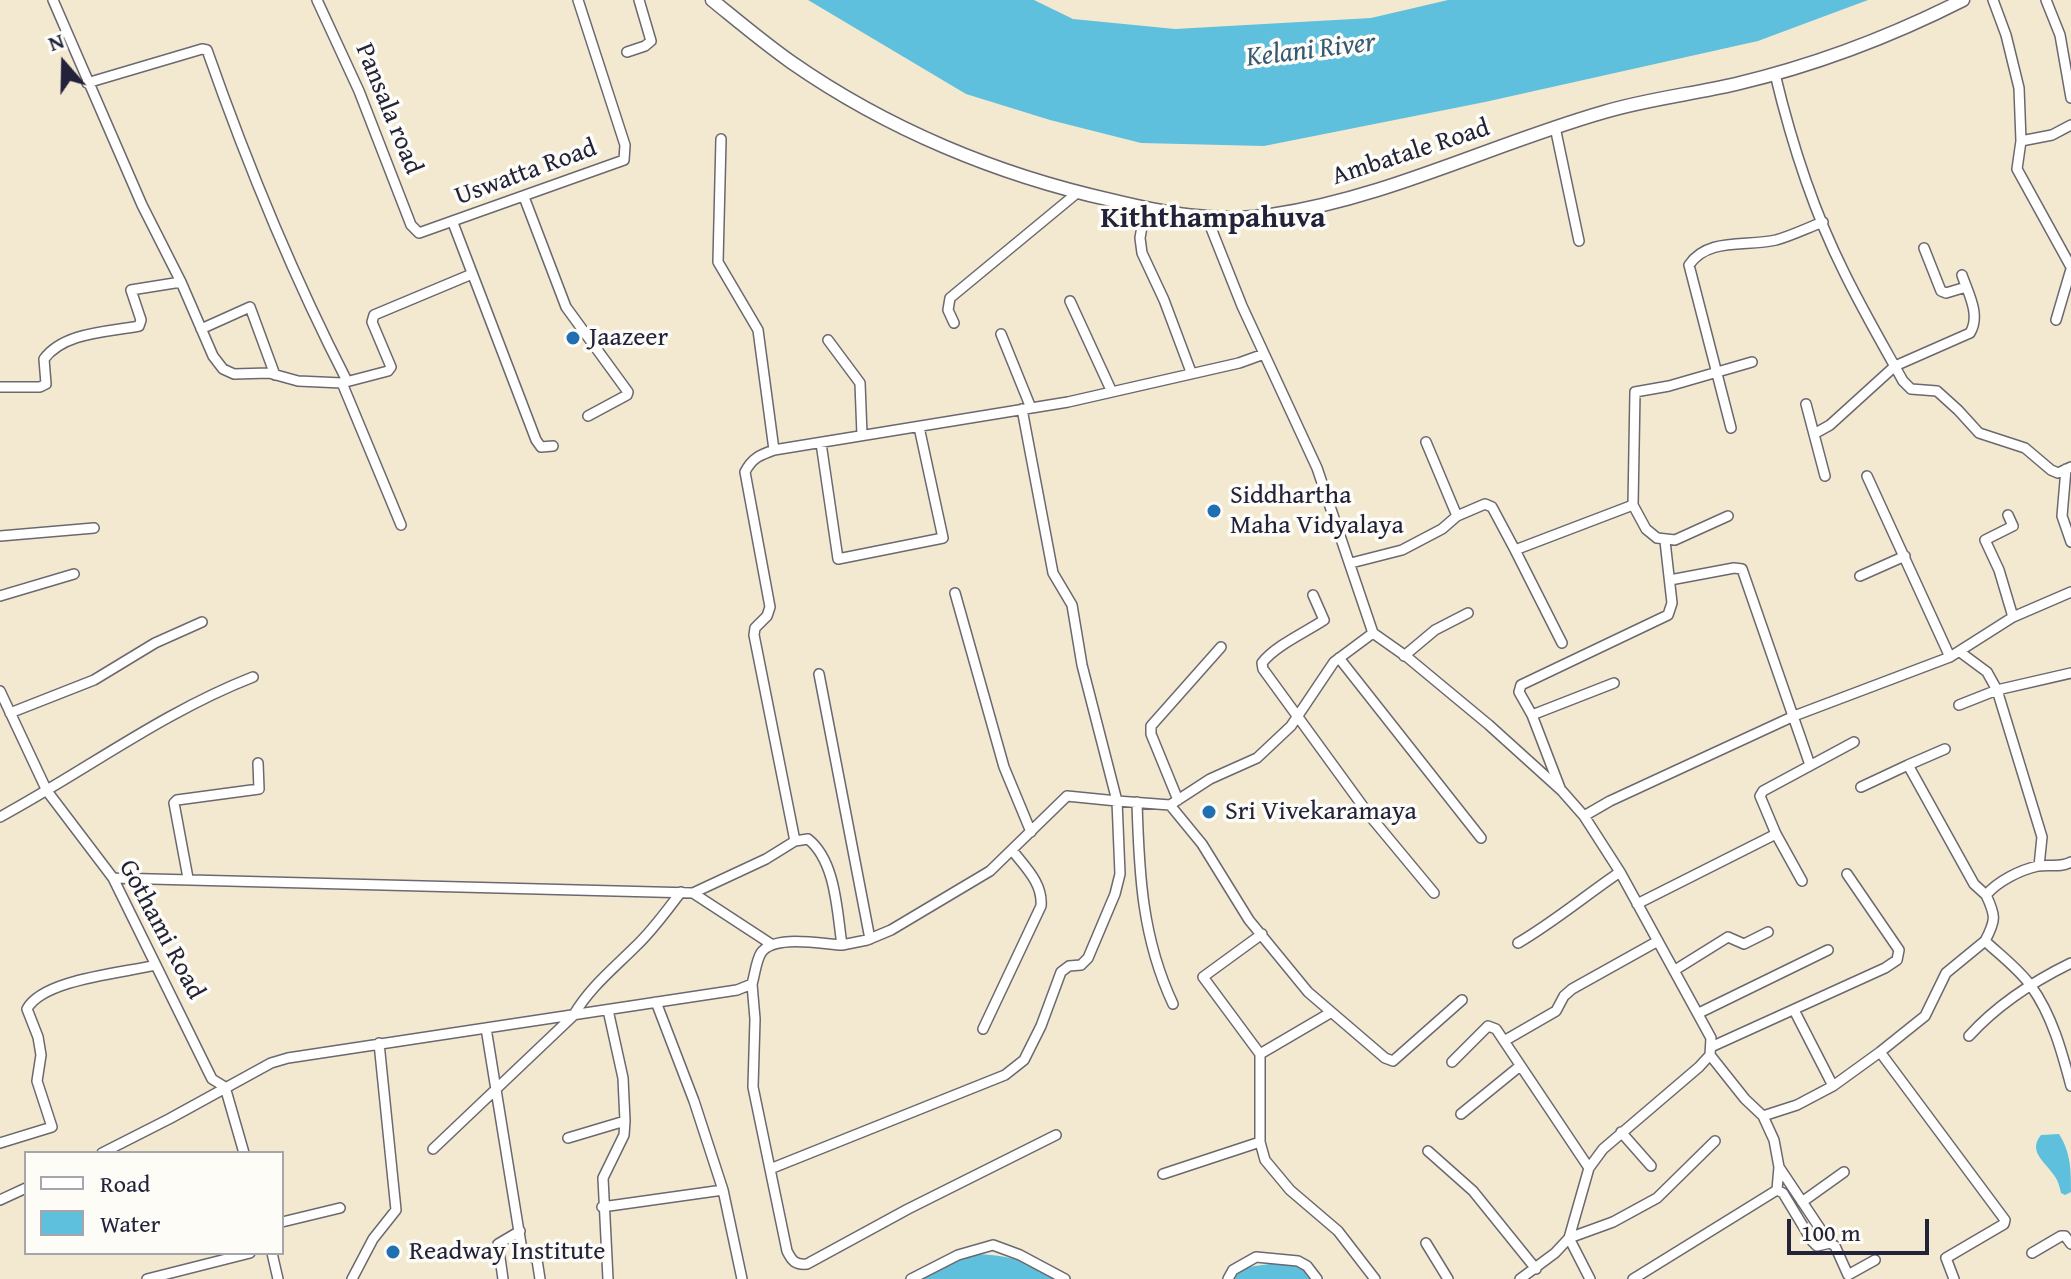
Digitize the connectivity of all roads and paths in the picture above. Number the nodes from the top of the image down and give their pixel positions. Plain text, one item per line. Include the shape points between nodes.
1 (53, 0) edge
2 (317, 0) edge
3 (578, 0) edge
4 (639, 0) edge
5 (712, 0) edge
6 (1963, 0) edge
7 (1993, 0) edge
8 (2046, 0) edge
9 (627, 52) dead end
10 (1775, 74) junction
11 (87, 83) junction
12 (2071, 98) edge
13 (2071, 125) edge
14 (1555, 127) junction
15 (721, 139) dead end
16 (2021, 141) junction
17 (1077, 193) junction
18 (524, 197) junction
19 (1145, 209) junction
20 (1207, 218) junction
21 (1823, 222) junction
22 (453, 223) junction
23 (419, 233) joint
24 (1579, 241) dead end
25 (1924, 248) dead end
26 (2071, 268) edge
27 (472, 274) junction
28 (1962, 275) dead end
29 (181, 282) junction
30 (1966, 287) junction
31 (1070, 301) dead end
32 (2056, 320) dead end
33 (954, 323) dead end
34 (201, 329) junction
35 (1001, 334) dead end
36 (828, 340) dead end
37 (1264, 354) junction
38 (1752, 362) dead end
39 (1895, 366) junction
40 (1191, 372) junction
41 (1716, 372) junction
42 (275, 375) junction
43 (345, 382) junction
44 (0, 387) edge
45 (1111, 390) junction
46 (1806, 404) dead end
47 (1027, 408) junction
48 (588, 416) dead end
49 (919, 427) junction
50 (1731, 428) dead end
51 (1814, 434) junction
52 (862, 435) junction
53 (1426, 442) dead end
54 (821, 443) junction
55 (553, 446) dead end
56 (774, 450) junction
57 (2068, 468) edge
58 (1825, 476) dead end
59 (1867, 476) dead end
60 (1633, 505) junction
61 (2008, 515) dead end
62 (1457, 516) junction
63 (1728, 516) dead end
64 (401, 525) dead end
65 (94, 528) dead end
66 (0, 536) edge
67 (1665, 541) junction
68 (2071, 542) edge
69 (1515, 550) junction
70 (1905, 556) junction
71 (1351, 563) junction
72 (74, 574) dead end
73 (1860, 576) dead end
74 (1670, 580) junction
75 (2071, 592) edge
76 (955, 593) dead end
77 (1313, 595) dead end
78 (0, 596) edge
79 (1468, 613) dead end
80 (2013, 617) junction
81 (202, 622) dead end
82 (1373, 633) junction
83 (1562, 643) dead end
84 (1221, 647) dead end
85 (1955, 655) junction
86 (1404, 656) junction
87 (1339, 658) junction
88 (2071, 673) edge
89 (819, 674) dead end
90 (253, 677) dead end
91 (1614, 683) dead end
92 (1997, 690) junction
93 (0, 691) edge
94 (1959, 705) dead end
95 (10, 713) junction
96 (1532, 715) junction
97 (1794, 716) junction
98 (1297, 717) junction
99 (1854, 742) dead end
100 (1945, 749) dead end
101 (258, 763) dead end
102 (1810, 765) junction
103 (1908, 765) junction
104 (1861, 787) dead end
105 (47, 791) junction
106 (1562, 791) junction
107 (1117, 801) junction
108 (1137, 802) junction
109 (1174, 802) junction
110 (1584, 816) junction
111 (0, 817) edge
112 (1031, 832) junction
113 (1776, 834) junction
114 (1481, 838) dead end
115 (795, 841) junction
116 (1012, 850) junction
117 (2071, 862) edge
118 (2039, 866) junction
119 (1620, 872) junction
120 (1847, 874) dead end
121 (113, 878) junction
122 (188, 878) junction
123 (1802, 881) dead end
124 (681, 892) junction
125 (693, 893) junction
126 (1434, 893) dead end
127 (1986, 895) junction
128 (1637, 904) junction
129 (1768, 932) dead end
130 (1262, 934) junction
131 (870, 939) junction
132 (1658, 941) junction
133 (1985, 941) junction
134 (1518, 943) dead end
135 (771, 944) junction
136 (842, 945) junction
137 (1828, 950) dead end
138 (2071, 963) edge
139 (156, 965) junction
140 (1675, 970) junction
141 (2030, 983) junction
142 (752, 984) junction
143 (1462, 1000) dead end
144 (656, 1002) junction
145 (1173, 1004) dead end
146 (608, 1010) junction
147 (1794, 1010) junction
148 (1330, 1013) junction
149 (1699, 1013) junction
150 (573, 1016) junction
151 (486, 1028) junction
152 (983, 1029) dead end
153 (1969, 1036) dead end
154 (1504, 1041) junction
155 (379, 1043) junction
156 (1710, 1051) junction
157 (1880, 1052) junction
158 (1260, 1054) junction
159 (1452, 1062) dead end
160 (1520, 1066) junction
161 (1833, 1086) junction
162 (2071, 1086) edge
163 (225, 1087) junction
164 (497, 1088) junction
165 (1461, 1114) dead end
166 (1763, 1116) junction
167 (625, 1121) junction
168 (1621, 1132) junction
169 (1056, 1135) dead end
170 (568, 1138) dead end
171 (1715, 1141) dead end
172 (1260, 1142) junction
173 (0, 1143) edge
174 (433, 1149) dead end
175 (106, 1151) edge
176 (243, 1151) edge
177 (1428, 1151) dead end
178 (1651, 1166) dead end
179 (1779, 1167) junction
180 (1589, 1168) junction
181 (770, 1169) junction
182 (1844, 1172) dead end
183 (1163, 1174) dead end
184 (24, 1189) edge
185 (723, 1190) junction
186 (1777, 1190) junction
187 (0, 1200) edge
188 (1802, 1202) junction
189 (602, 1207) junction
190 (340, 1208) dead end
191 (284, 1222) edge
192 (1821, 1230) dead end
193 (520, 1231) junction
194 (1569, 1238) junction
195 (1426, 1243) dead end
196 (2071, 1244) edge
197 (2032, 1253) dead end
198 (242, 1255) edge
199 (272, 1255) edge
200 (1875, 1260) dead end
201 (1536, 1269) junction
202 (147, 1279) edge
203 (278, 1279) edge
204 (352, 1279) edge
205 (503, 1279) edge
206 (540, 1279) edge
207 (608, 1279) edge
208 (742, 1279) edge
209 (911, 1279) edge
210 (1065, 1279) edge
211 (1228, 1279) edge
212 (1317, 1279) edge
213 (1375, 1279) edge
214 (1448, 1279) edge
215 (1520, 1279) edge
216 (1590, 1279) edge
217 (1633, 1279) edge
218 (1954, 1279) edge

1 - 11 street
2 - 23 street, Pansala road via 411,225
3 - 18 street, Uswatta Road via 626,155 620,163
4 - 9 street via 651,41
5 - 17 main road, Ambatale Road via 789,61 884,118 947,148
6 - 10 main road, Ambatale Road via 1861,47
7 - 16 street via 2019,88
8 - 12 street via 2060,35
10 - 14 main road, Ambatale Road
10 - 21 street
11 - 29 street
11 - 43 street via 207,50 257,188
13 - 16 street
14 - 20 main road, Ambatale Road via 1360,196 1268,215
14 - 24 street
15 - 56 street via 718,262 758,330
16 - 26 street via 2017,169
17 - 19 main road, Ambatale Road
17 - 33 street via 950,298
18 - 22 street, Uswatta Road
18 - 48 street via 566,307 628,392
19 - 20 main road, Ambatale Road
19 - 40 street via 1142,253
20 - 37 street
21 - 39 street via 1844,273
21 - 41 street via 1775,240 1697,253 1689,265
22 - 23 street, Uswatta Road
22 - 27 street
25 - 30 street via 1941,291
26 - 32 street
27 - 43 street via 378,311 372,322 391,370
27 - 55 street via 536,440 541,447
28 - 30 street
29 - 34 street
29 - 44 street via 131,290 139,326 53,347 44,359 46,384
30 - 39 street via 1974,310 1970,333
31 - 45 street
34 - 42 street via 223,369
34 - 42 street via 250,307
35 - 47 street
36 - 52 street via 860,383
37 - 40 street
37 - 71 street via 1317,468
38 - 41 street
39 - 51 street
39 - 57 street via 1911,389 1937,391 1979,433 2025,448 2058,473
40 - 45 street
41 - 50 street
41 - 60 street via 1635,392
42 - 43 street
43 - 64 street
45 - 47 street
46 - 51 street
47 - 49 street
47 - 107 street via 1053,573 1072,605
49 - 52 street
49 - 54 street via 943,538 838,559
51 - 58 street
52 - 54 street
53 - 62 street
54 - 56 street
56 - 115 street via 757,455 745,472 770,607 754,635
57 - 68 street via 2062,516
59 - 70 street
60 - 67 street via 1646,529
60 - 69 street
61 - 80 street via 2013,526 1985,540
62 - 69 street via 1485,504 1492,507
62 - 71 street via 1402,550
63 - 67 street
65 - 66 street
67 - 74 street
69 - 83 street
70 - 73 street
70 - 85 street
71 - 82 street
72 - 78 street
74 - 96 street via 1668,615 1521,685 1519,692
74 - 97 street via 1742,569
75 - 80 street
76 - 112 street via 1000,755
77 - 98 street via 1324,620 1273,648 1262,663
79 - 86 street via 1435,630
80 - 85 street
81 - 95 street via 94,680
82 - 86 street
82 - 87 street
84 - 109 street via 1151,726
85 - 92 street via 1987,672
85 - 97 street
86 - 106 street
87 - 98 street
87 - 114 street
88 - 92 street
89 - 131 street
90 - 105 street via 194,702
91 - 96 street
92 - 94 street
92 - 118 street via 2042,837
93 - 95 street, Gothami Road
95 - 105 street, Gothami Road
96 - 106 street
97 - 102 street
97 - 110 street
98 - 109 street via 1257,758
98 - 126 street
99 - 102 street
100 - 103 street
101 - 122 street via 259,789 174,803
102 - 113 street via 1760,796
103 - 104 street
103 - 127 street via 1974,884
105 - 111 street
105 - 121 street, Gothami Road
106 - 110 street
107 - 108 street
107 - 112 street via 1067,796
107 - 181 street via 1120,874 1115,894 1088,958 1061,972 1024,1060 1005,1075
108 - 109 street
108 - 145 street via 1148,935
109 - 130 street
110 - 119 street
112 - 116 street
113 - 123 street
113 - 128 street
115 - 125 street
115 - 136 street via 808,839 819,848
116 - 131 street via 990,871
116 - 152 street via 1038,884 1041,906
117 - 118 street
118 - 127 street via 1995,884
119 - 128 street
119 - 134 street
120 - 147 street via 1899,950 1897,960
121 - 122 street
121 - 139 street, Gothami Road
122 - 124 street
124 - 125 street
124 - 150 street via 585,995
125 - 135 street
127 - 133 street via 1995,913
128 - 132 street
129 - 140 street via 1744,944 1728,937
130 - 148 street
130 - 158 street via 1203,977
131 - 136 street
132 - 140 street
132 - 154 street via 1572,989 1556,1011
133 - 141 street
133 - 157 street via 1946,973 1925,1016
135 - 136 street
135 - 142 street via 762,951
137 - 149 street
138 - 141 street
139 - 163 street, Gothami Road via 212,1079
139 - 173 street via 65,983 31,1002 27,1009 41,1055 37,1081 52,1127
140 - 149 street
141 - 153 street
141 - 162 street via 2045,1009
142 - 144 street
142 - 181 street via 753,1087
143 - 148 street via 1393,1061
144 - 146 street
144 - 185 street
146 - 150 street
146 - 167 street via 623,1078
147 - 156 street
147 - 161 street
148 - 158 street
149 - 156 street via 1711,1038
150 - 151 street
150 - 164 street
151 - 155 street
151 - 164 street
154 - 159 street via 1488,1026
154 - 160 street
155 - 163 street via 271,1063
155 - 204 street via 396,1210
156 - 166 street
156 - 168 street via 1699,1067
157 - 161 street
157 - 218 street via 2005,1220 1946,1258
158 - 172 street
160 - 165 street
160 - 180 street
161 - 166 street
163 - 175 street
163 - 176 street, Gothami Road
164 - 174 street
164 - 193 street
166 - 179 street
167 - 170 street
167 - 189 street via 624,1135 603,1178
168 - 178 street
168 - 180 street
169 - 181 street via 807,1264 791,1261 787,1251
171 - 194 street via 1657,1198
172 - 183 street
172 - 213 street via 1265,1160 1290,1190 1338,1231
177 - 201 street via 1473,1191
179 - 186 street
179 - 188 street
180 - 194 street
182 - 188 street
184 - 187 street
185 - 189 street
185 - 208 street
186 - 200 street via 1817,1246 1835,1246 1848,1275
186 - 217 street
188 - 192 street
189 - 207 street
190 - 191 street
193 - 205 street via 498,1244
193 - 206 street via 523,1250 537,1260
194 - 201 street
194 - 216 street
195 - 214 street
196 - 197 street via 2061,1236
198 - 202 street
199 - 203 street
201 - 215 street
209 - 210 street via 958,1255 993,1245
211 - 212 street via 1256,1257 1298,1261

